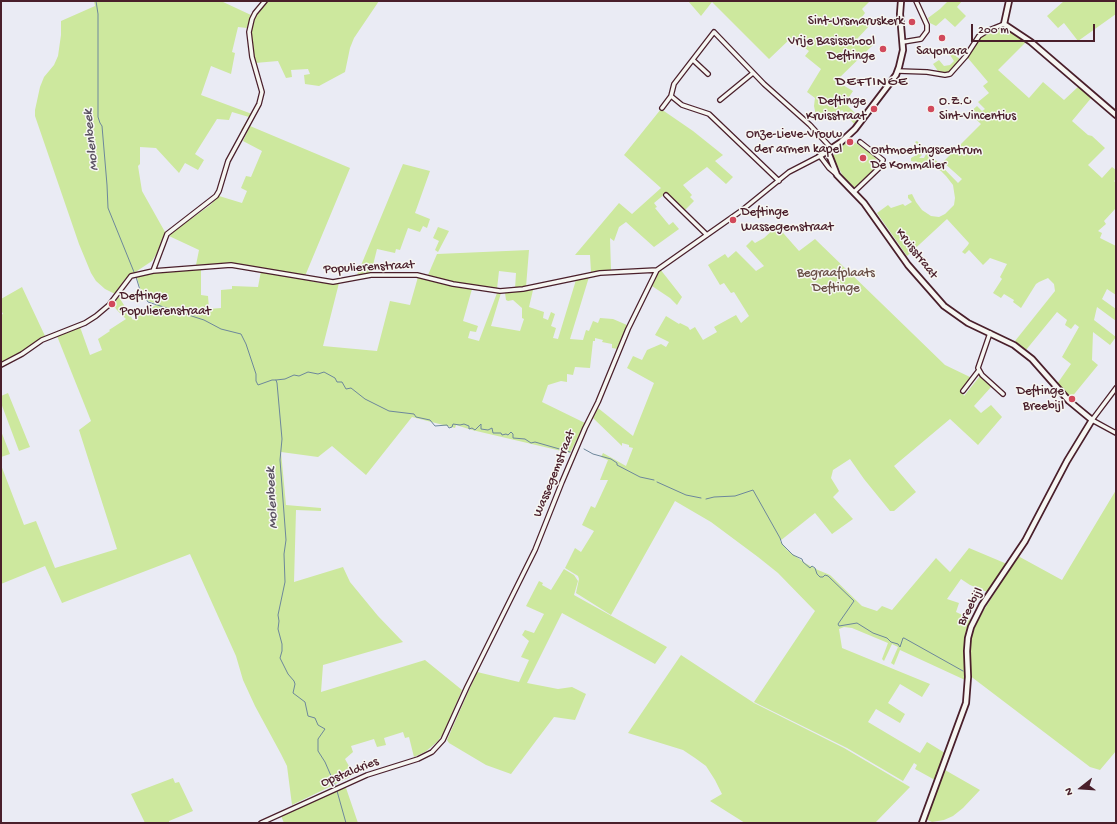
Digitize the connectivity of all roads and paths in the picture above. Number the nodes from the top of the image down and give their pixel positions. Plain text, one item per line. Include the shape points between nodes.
1 (265, 1) edge
2 (901, 1) edge
3 (916, 1) edge
4 (1009, 1) edge
5 (1004, 24) junction
6 (903, 42) junction
7 (693, 60) junction
8 (898, 71) junction
9 (753, 73) junction
10 (708, 74) dead end
11 (672, 96) junction
12 (720, 100) dead end
13 (662, 108) dead end
14 (1116, 115) edge
15 (860, 142) dead end
16 (830, 150) junction
17 (820, 156) junction
18 (837, 175) junction
19 (779, 181) junction
20 (854, 192) junction
21 (666, 195) dead end
22 (707, 235) junction
23 (657, 270) junction
24 (152, 271) junction
25 (990, 333) junction
26 (1, 365) edge
27 (979, 370) junction
28 (1116, 388) edge
29 (963, 391) dead end
30 (1003, 394) dead end
31 (1092, 420) junction
32 (1116, 434) edge
33 (443, 740) joint
34 (261, 823) edge
35 (922, 823) edge

1 - 24 street via 255,13 249,32 252,58 262,92 259,104 228,161 216,196 167,234
2 - 6 street
3 - 6 street via 927,24 927,31 921,39
4 - 5 street
5 - 8 street via 979,36 950,74
5 - 14 street via 1031,42
6 - 8 street
7 - 9 street via 714,32
7 - 10 street
7 - 11 street via 674,84
8 - 16 street via 855,129
9 - 12 street
9 - 16 street via 810,125
11 - 13 street
11 - 19 street via 682,105 710,114
15 - 20 street via 883,160 879,168
16 - 17 street
16 - 18 street, Kruisstraat
17 - 18 street, Kruisstraat
17 - 19 street, Wassegemstraat
18 - 20 street, Kruisstraat
19 - 22 street, Wassegemstraat
20 - 25 street, Kruisstraat via 908,265 944,306 968,323
21 - 22 street
22 - 23 street, Wassegemstraat
23 - 24 street, Populierenstraat via 600,273 523,289 500,291 453,284 417,275 372,275 333,282 231,265
23 - 33 street, Wassegemstraat via 628,329 535,550
24 - 26 street, Populierenstraat via 131,276 109,305 96,316 42,340
25 - 27 street
25 - 31 street, Kruisstraat via 1014,345 1032,359 1069,401
27 - 29 street
27 - 30 street via 985,379
28 - 31 street
31 - 32 street
31 - 35 street, Breebijl via 1067,461 1025,541 982,605 971,627 966,651 966,703
33 - 34 street, Opstaldries via 432,752 418,759 344,783

